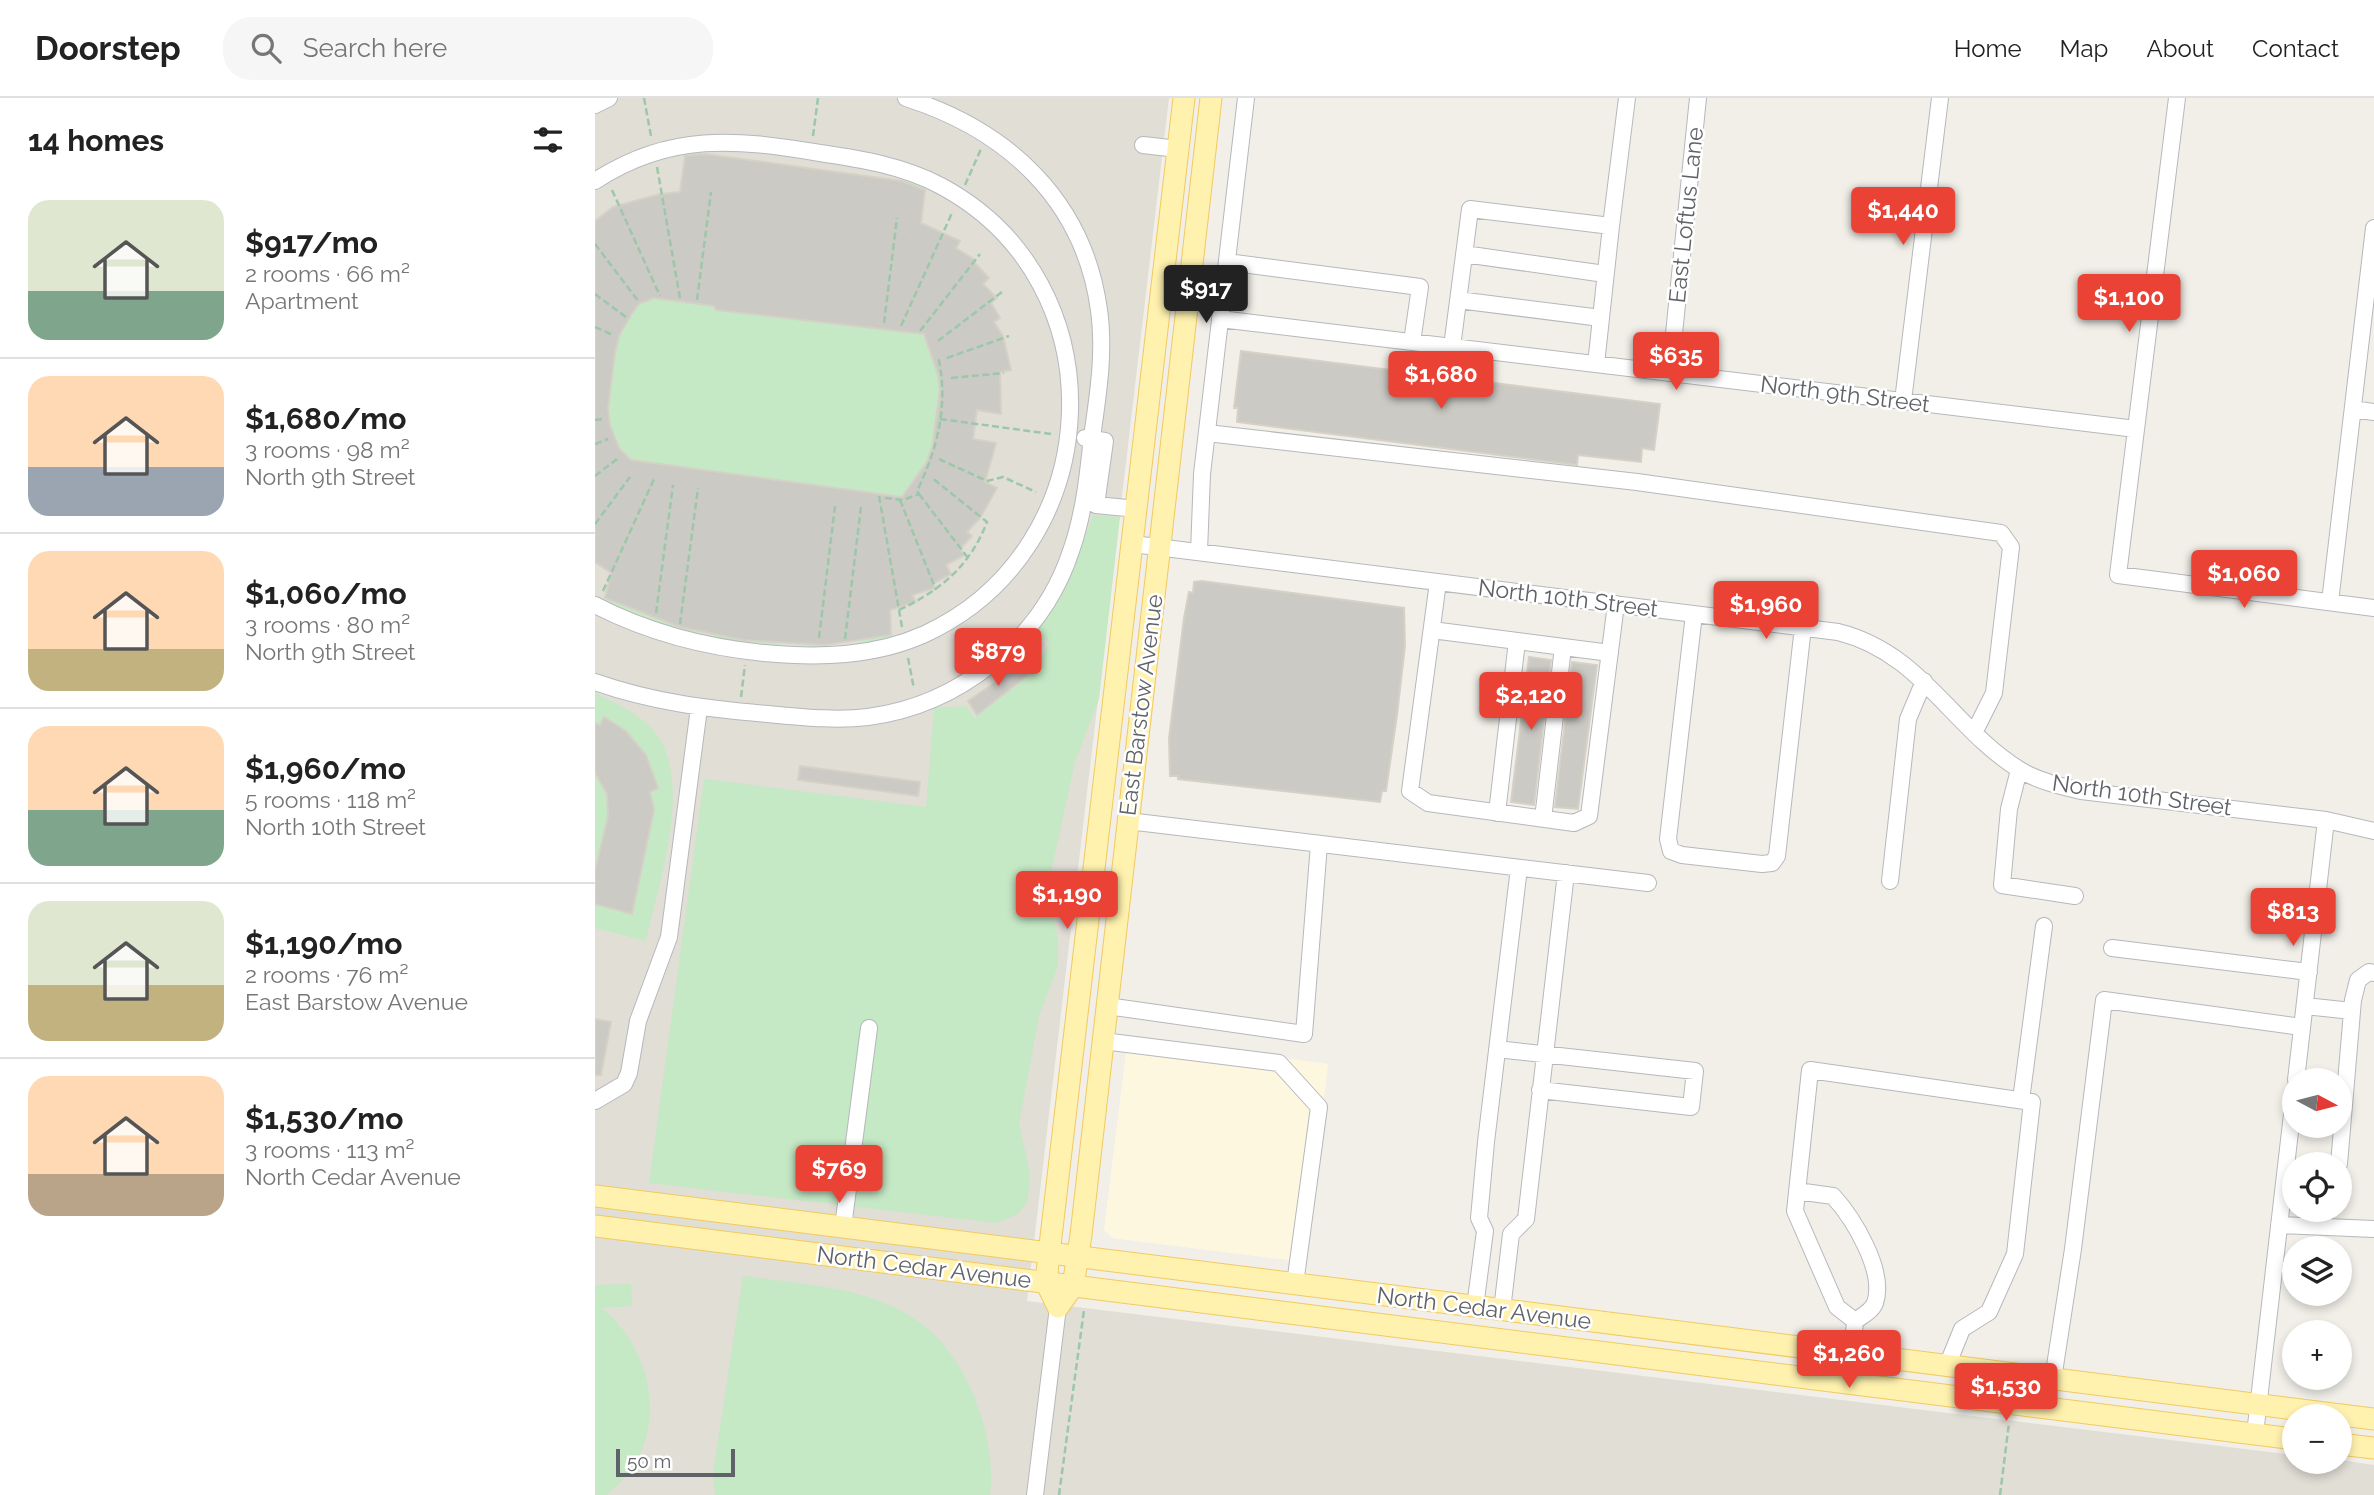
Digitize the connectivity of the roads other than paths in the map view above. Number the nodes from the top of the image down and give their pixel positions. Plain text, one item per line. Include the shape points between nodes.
1 (609, 98) edge
2 (906, 98) edge
3 (1184, 98) edge
4 (1211, 98) edge
5 (1246, 98) edge
6 (1627, 98) edge
7 (1698, 98) edge
8 (1940, 98) edge
9 (2177, 98) edge
10 (595, 105) edge
11 (1143, 145) dead end
12 (1178, 149) junction
13 (600, 178) edge
14 (1611, 226) junction
15 (2374, 228) edge
16 (1464, 254) junction
17 (1227, 261) junction
18 (1605, 274) junction
19 (1458, 300) junction
20 (1601, 318) junction
21 (1220, 319) junction
22 (1412, 342) junction
23 (1452, 347) junction
24 (1596, 364) junction
25 (1670, 373) junction
26 (1903, 401) junction
27 (2353, 410) junction
28 (2374, 412) edge
29 (2136, 429) junction
30 (1207, 433) junction
31 (1068, 436) junction
32 (1092, 439) junction
33 (1137, 509) junction
34 (1133, 544) junction
35 (1159, 547) junction
36 (1199, 552) junction
37 (1438, 582) junction
38 (2330, 602) junction
39 (1616, 604) junction
40 (596, 606) edge
41 (2374, 608) edge
42 (1694, 614) junction
43 (1803, 627) junction
44 (1432, 630) junction
45 (1517, 641) junction
46 (1563, 647) junction
47 (1610, 653) junction
48 (1924, 681) junction
49 (595, 682) edge
50 (699, 708) junction
51 (1975, 731) junction
52 (2019, 769) junction
53 (1497, 813) junction
54 (1542, 819) junction
55 (2326, 820) junction
56 (1128, 821) junction
57 (2374, 831) edge
58 (1319, 844) junction
59 (1519, 867) junction
60 (1566, 873) junction
61 (1890, 881) dead end
62 (1648, 883) dead end
63 (2075, 896) dead end
64 (2044, 926) dead end
65 (2112, 948) dead end
66 (2309, 972) junction
67 (2374, 973) edge
68 (1107, 1006) junction
69 (2305, 1006) junction
70 (2352, 1011) junction
71 (2302, 1027) junction
72 (869, 1028) dead end
73 (1103, 1041) junction
74 (1497, 1049) junction
75 (1545, 1054) junction
76 (2297, 1068) edge
77 (1541, 1090) junction
78 (2021, 1100) junction
79 (595, 1101) edge
80 (2289, 1138) edge
81 (2340, 1152) edge
82 (1797, 1191) junction
83 (595, 1196) edge
84 (2332, 1222) edge
85 (2279, 1225) junction
86 (595, 1226) edge
87 (2332, 1226) junction
88 (843, 1227) junction
89 (2374, 1229) edge
90 (1485, 1231) junction
91 (1511, 1234) junction
92 (1049, 1254) junction
93 (1077, 1259) junction
94 (1046, 1282) junction
95 (1295, 1284) junction
96 (1073, 1286) junction
97 (1058, 1307) junction
98 (1475, 1307) junction
99 (1502, 1310) junction
100 (1854, 1321) junction
101 (1852, 1354) junction
102 (1947, 1366) junction
103 (1722, 1367) junction
104 (2053, 1380) junction
105 (2258, 1405) junction
106 (2374, 1419) edge
107 (2255, 1434) junction
108 (2282, 1437) edge
109 (2352, 1445) edge
110 (2374, 1448) edge
111 (1035, 1495) edge

1 - 10 street
2 - 32 street via 941,109 988,134 1030,169 1080,240 1099,311 1100,363
3 - 12 main road, East Barstow Avenue
4 - 35 main road, East Barstow Avenue
5 - 17 street
6 - 14 street
7 - 25 street, East Loftus Lane
8 - 26 street
9 - 29 street
11 - 12 street
12 - 33 main road, East Barstow Avenue
13 - 31 street via 654,152 719,141 881,164 936,183 1009,236 1051,303 1067,359
14 - 16 street via 1470,209
14 - 18 street
15 - 27 street
16 - 18 street
16 - 19 street
17 - 21 street
17 - 22 street via 1420,287
18 - 20 street
19 - 20 street
19 - 23 street
20 - 24 street
21 - 22 street, North 9th Street
21 - 30 street
22 - 23 street, North 9th Street
23 - 24 street, North 9th Street
24 - 25 street, North 9th Street
25 - 26 street, North 9th Street
26 - 29 street, North 9th Street
27 - 28 street
27 - 38 street
29 - 38 street via 2118,575
30 - 36 street
30 - 51 street via 1637,482 2001,533 2011,547 1994,693
31 - 32 street
31 - 40 street via 1053,499 1031,543 999,583 948,621 905,642 817,656 747,651 678,639
32 - 33 street via 1105,441 1096,505
32 - 50 street via 1083,507 1057,586 1038,616 987,667 917,706 844,719
33 - 34 main road, East Barstow Avenue
34 - 35 street, North 10th Street
34 - 92 main road, East Barstow Avenue
35 - 36 street, North 10th Street
35 - 56 main road, East Barstow Avenue
36 - 37 street, North 10th Street
37 - 39 street, North 10th Street
37 - 44 street
38 - 41 street
39 - 42 street, North 10th Street
39 - 47 street
42 - 43 street, North 10th Street
42 - 43 street via 1668,845 1675,853 1696,856 1767,864 1777,856
43 - 48 street, North 10th Street via 1864,638
44 - 45 street
44 - 53 street via 1410,791 1427,803
45 - 46 street
45 - 53 street
46 - 47 street
46 - 54 street
47 - 54 street via 1588,816 1574,823
48 - 51 street, North 10th Street
48 - 61 street via 1907,719
49 - 50 street
50 - 79 street via 669,937 638,1021 624,1084
51 - 52 street, North 10th Street
52 - 55 street, North 10th Street via 2081,791
52 - 63 street via 2009,809 2003,886
53 - 54 street
55 - 57 street, North 10th Street
55 - 66 street
56 - 58 street
56 - 68 main road, East Barstow Avenue
58 - 59 street
58 - 68 street via 1304,1034
59 - 60 street
59 - 74 street
60 - 62 street
60 - 75 street
64 - 78 street
65 - 66 street
66 - 69 street
67 - 70 street via 2358,980
68 - 73 main road, East Barstow Avenue
69 - 70 street
69 - 71 street
70 - 81 street
71 - 76 street
71 - 104 street via 2104,1000
72 - 88 street
73 - 93 main road, East Barstow Avenue
73 - 95 street via 1279,1063 1319,1107
74 - 75 street
74 - 90 street via 1479,1218
75 - 77 street
75 - 77 street via 1695,1071 1691,1107
77 - 91 street via 1526,1219
78 - 82 street via 1810,1070
78 - 102 street via 2032,1102 2015,1254 1989,1312 1962,1329
80 - 85 street
82 - 100 street via 1795,1211 1800,1223 1837,1307
82 - 100 street via 1833,1196 1860,1232 1877,1292 1871,1310
83 - 88 main road, North Cedar Avenue
84 - 87 street
85 - 87 street
85 - 105 street
86 - 94 main road, North Cedar Avenue
87 - 89 street
88 - 92 main road, North Cedar Avenue
90 - 91 street
90 - 98 street
91 - 99 street
92 - 93 main road, North Cedar Avenue
92 - 94 main road, East Barstow Avenue
93 - 95 main road, North Cedar Avenue
93 - 96 main road, East Barstow Avenue
94 - 96 main road, North Cedar Avenue
94 - 97 main road
95 - 98 main road, North Cedar Avenue
96 - 97 main road, East Barstow Avenue
96 - 103 main road, North Cedar Avenue
97 - 111 street, East Barstow Avenue
98 - 99 main road, North Cedar Avenue
99 - 101 main road, North Cedar Avenue
100 - 101 street
101 - 102 main road, North Cedar Avenue
102 - 103 main road via 1940,1375 1928,1377 1798,1363
102 - 104 main road, North Cedar Avenue
103 - 107 main road, North Cedar Avenue
104 - 105 main road, North Cedar Avenue
105 - 106 main road, North Cedar Avenue
105 - 107 street
107 - 108 main road, North Cedar Avenue
109 - 110 main road

